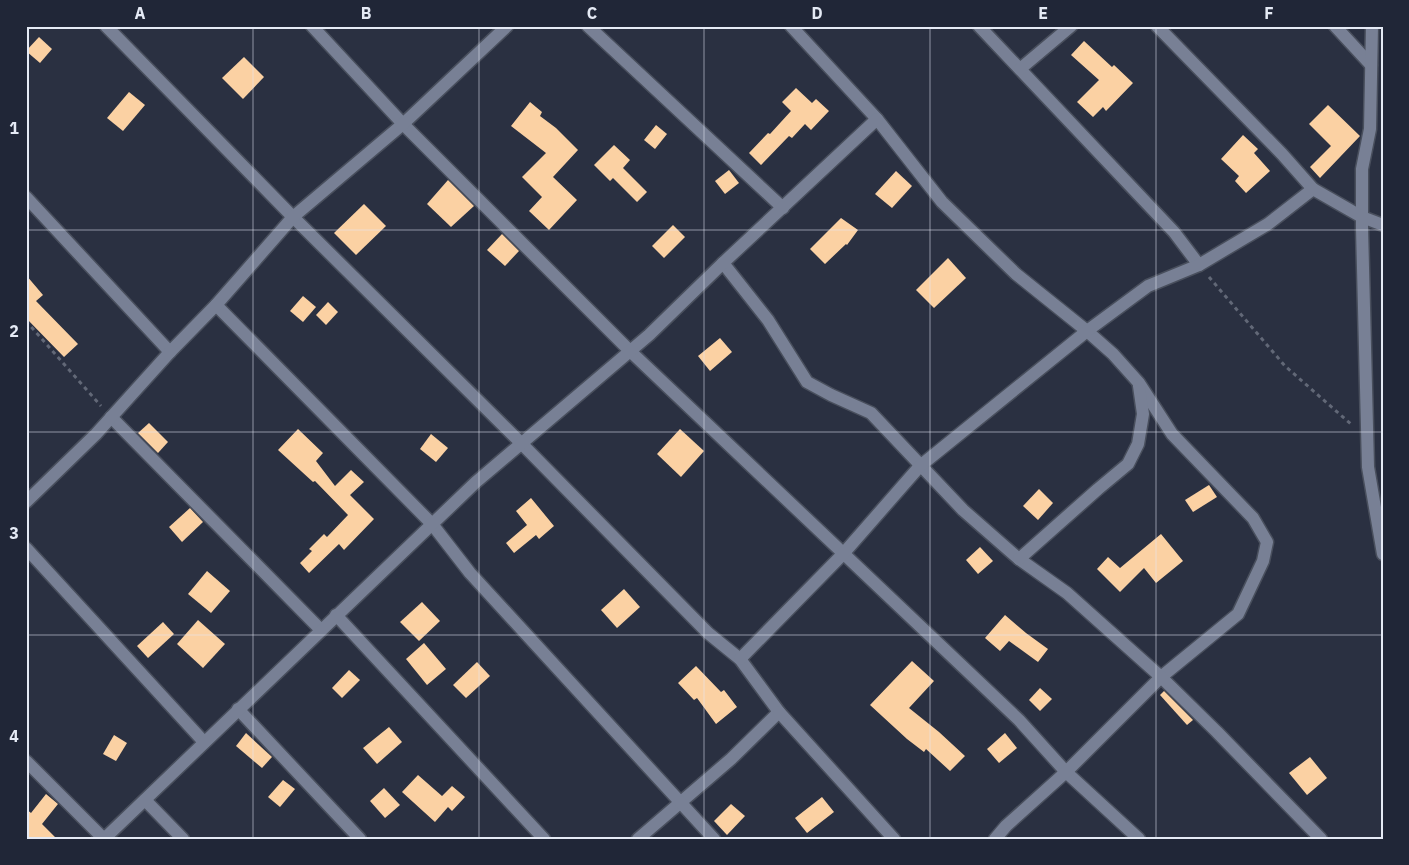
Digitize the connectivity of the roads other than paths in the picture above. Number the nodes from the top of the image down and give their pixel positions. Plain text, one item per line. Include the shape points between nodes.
1 (106, 26) edge
2 (312, 26) edge
3 (507, 26) edge
4 (588, 26) edge
5 (791, 26) edge
6 (979, 26) edge
7 (1071, 26) edge
8 (1157, 26) edge
9 (1335, 26) edge
10 (1372, 26) edge
11 (1371, 65) junction
12 (1020, 69) junction
13 (877, 119) junction
14 (403, 124) junction
15 (1314, 189) junction
16 (26, 197) edge
17 (783, 208) junction
18 (293, 217) junction
19 (1362, 217) junction
20 (1383, 225) edge
21 (723, 263) junction
22 (1199, 265) junction
23 (216, 305) junction
24 (1087, 331) junction
25 (630, 351) junction
26 (170, 352) junction
27 (1139, 383) junction
28 (111, 417) junction
29 (521, 443) junction
30 (920, 466) junction
31 (26, 502) edge
32 (432, 524) junction
33 (1380, 526) edge
34 (26, 548) edge
35 (843, 554) junction
36 (1383, 554) edge
37 (1019, 559) junction
38 (336, 616) junction
39 (321, 630) junction
40 (740, 659) junction
41 (1160, 677) junction
42 (238, 709) junction
43 (779, 712) junction
44 (204, 742) junction
45 (26, 760) edge
46 (1066, 772) junction
47 (144, 800) junction
48 (680, 802) junction
49 (104, 839) edge
50 (183, 839) edge
51 (360, 839) edge
52 (544, 839) edge
53 (638, 839) edge
54 (714, 839) edge
55 (894, 839) edge
56 (995, 839) edge
57 (1139, 839) edge
58 (1321, 839) edge

1 - 18 street
2 - 14 street
3 - 14 street
4 - 17 street
5 - 13 street
6 - 12 street
7 - 12 street
8 - 15 street
9 - 11 street
10 - 11 street
11 - 19 street via 1370,129 1362,169
12 - 22 street via 1174,232
13 - 17 street
13 - 24 street via 942,202 1016,274
14 - 18 street
14 - 25 street
15 - 19 street
15 - 22 street via 1268,224
16 - 26 street
17 - 21 street
18 - 23 street
18 - 29 street
19 - 20 street
19 - 33 street via 1368,467
21 - 25 street
21 - 30 street via 768,320 807,382 871,413
22 - 24 street via 1148,286
23 - 26 street
23 - 32 street
24 - 27 street
24 - 30 street
25 - 29 street
25 - 35 street
26 - 28 street
27 - 37 street via 1143,414 1138,444 1128,464
27 - 41 street via 1172,434 1253,518 1267,542 1263,561 1238,614
28 - 31 street
28 - 39 street
29 - 32 street
29 - 40 street via 708,633
30 - 35 street
30 - 37 street via 963,510
32 - 38 street
32 - 48 street via 470,573
33 - 36 street
34 - 44 street
35 - 40 street
35 - 46 street via 1019,720
37 - 41 street via 1066,593
38 - 39 street
38 - 52 street
39 - 42 street
40 - 43 street
41 - 46 street
41 - 58 street
42 - 44 street
42 - 51 street
43 - 48 street
43 - 55 street
44 - 47 street
45 - 49 street
46 - 56 street
46 - 57 street
47 - 49 street
47 - 50 street
48 - 53 street
48 - 54 street

